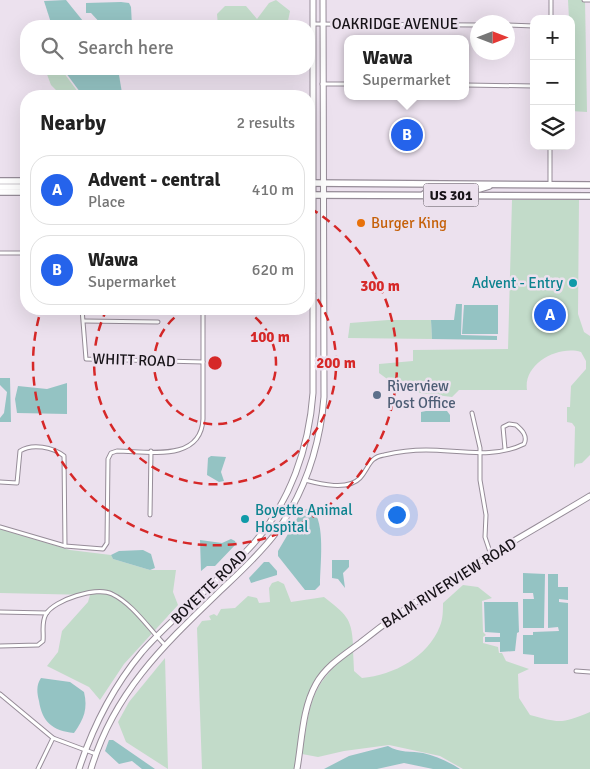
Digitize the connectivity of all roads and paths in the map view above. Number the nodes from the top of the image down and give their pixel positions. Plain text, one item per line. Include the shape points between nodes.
1 (313, 0) edge
2 (323, 0) edge
3 (551, 0) edge
4 (584, 0) edge
5 (590, 0) edge
6 (551, 15) edge
7 (313, 20) edge
8 (315, 24) edge
9 (322, 24) junction
10 (470, 25) edge
11 (515, 25) edge
12 (530, 26) edge
13 (312, 75) edge
14 (322, 84) junction
15 (344, 84) edge
16 (469, 85) edge
17 (530, 86) edge
18 (312, 90) edge
19 (550, 150) edge
20 (0, 181) edge
21 (20, 181) edge
22 (315, 183) edge
23 (322, 183) junction
24 (493, 184) junction
25 (550, 185) junction
26 (590, 185) edge
27 (0, 187) edge
28 (20, 187) edge
29 (0, 192) edge
30 (20, 192) edge
31 (424, 194) junction
32 (315, 195) edge
33 (322, 195) junction
34 (550, 196) junction
35 (590, 196) edge
36 (0, 253) edge
37 (20, 253) edge
38 (83, 315) edge
39 (203, 315) edge
40 (312, 315) edge
41 (84, 321) junction
42 (158, 322) dead end
43 (203, 362) junction
44 (472, 413) dead end
45 (505, 450) junction
46 (151, 451) junction
47 (480, 453) junction
48 (304, 480) junction
49 (0, 482) edge
50 (590, 496) edge
51 (150, 515) dead end
52 (0, 528) edge
53 (65, 546) junction
54 (492, 555) junction
55 (0, 612) edge
56 (47, 613) junction
57 (157, 637) junction
58 (165, 645) junction
59 (0, 646) edge
60 (576, 672) dead end
61 (590, 672) edge
62 (0, 694) edge
63 (53, 738) junction
64 (86, 750) junction
65 (96, 754) junction
66 (38, 769) edge
67 (80, 769) edge
68 (91, 769) edge
69 (297, 769) edge

1 - 7 main road, BOYETTE ROAD
2 - 9 main road, BOYETTE ROAD
3 - 6 street
4 - 5 street
8 - 9 street, OAKRIDGE AVENUE
9 - 10 street, OAKRIDGE AVENUE
9 - 14 main road, BOYETTE ROAD
11 - 12 street
13 - 18 main road, BOYETTE ROAD
14 - 15 street
14 - 23 main road, BOYETTE ROAD
16 - 17 street
19 - 25 street
20 - 21 main road
22 - 23 main road, US 301
23 - 24 main road, US 301
23 - 33 main road, BOYETTE ROAD
24 - 25 main road, US 301
24 - 31 main road via 479,189 430,190
25 - 26 main road, US 301
25 - 34 main road
27 - 28 main road
29 - 30 main road
31 - 33 main road, US 301
31 - 34 main road, US 301
32 - 33 main road, US 301
33 - 48 main road, BOYETTE ROAD via 324,397 319,432
34 - 35 main road, US 301
36 - 37 street
38 - 41 street, WHITT ROAD
39 - 43 street
40 - 57 main road, BOYETTE ROAD via 313,393 308,433 298,466 280,505 253,544
41 - 42 street
41 - 43 street, WHITT ROAD via 84,355 88,360
43 - 46 street via 203,422 198,437 180,451
44 - 47 street
45 - 45 street via 526,442 516,425 508,424 503,428
45 - 47 street
46 - 51 street
46 - 53 street via 117,451 108,459 107,543 103,549
47 - 48 street via 425,450 382,455 372,460 359,479 349,484
47 - 54 street via 485,538
48 - 58 main road, BOYETTE ROAD via 273,536
49 - 53 street via 17,483 20,451 26,447 56,450 64,456
50 - 54 main road, BALM RIVERVIEW ROAD
52 - 53 street
54 - 69 main road, BALM RIVERVIEW ROAD via 420,599 358,644 321,676 307,707
55 - 56 street
56 - 57 street via 65,599 105,591 118,597
56 - 59 street via 43,622 43,641 38,645
57 - 58 street
57 - 64 main road, BOYETTE ROAD via 116,688
58 - 65 main road, BOYETTE ROAD via 122,700
60 - 61 street
62 - 63 street
63 - 64 street
63 - 66 street
64 - 65 street
64 - 67 main road, BOYETTE ROAD
65 - 68 main road, BOYETTE ROAD

